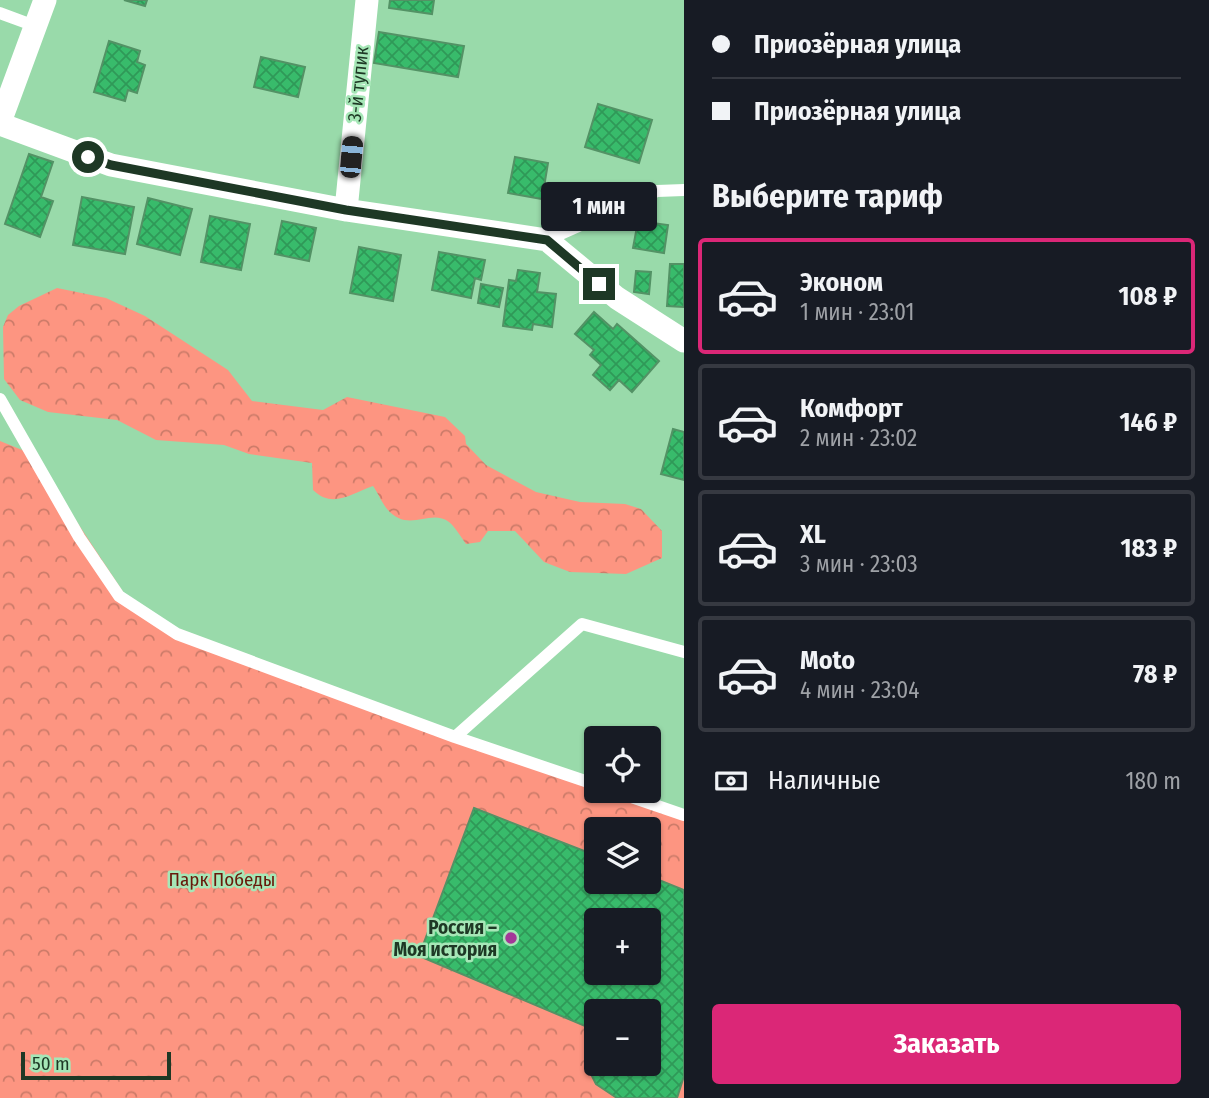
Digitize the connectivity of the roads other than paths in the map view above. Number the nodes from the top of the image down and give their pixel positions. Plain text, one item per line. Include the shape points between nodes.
1 (45, 0) edge
2 (367, 0) edge
3 (0, 13) edge
4 (35, 26) junction
5 (0, 123) edge
6 (684, 191) edge
7 (346, 210) junction
8 (547, 240) junction
9 (684, 341) edge
10 (0, 399) edge
11 (684, 652) edge
12 (455, 737) junction
13 (584, 781) edge
14 (649, 803) edge
15 (684, 815) edge

1 - 4 street
2 - 7 street, 3-й тупик
3 - 4 lane
4 - 5 street
5 - 7 street via 111,165
6 - 8 lane via 657,191
7 - 8 street
8 - 9 street via 617,298
10 - 12 lane via 72,526 119,596 177,634
11 - 12 lane via 582,624
12 - 13 lane
14 - 15 lane

